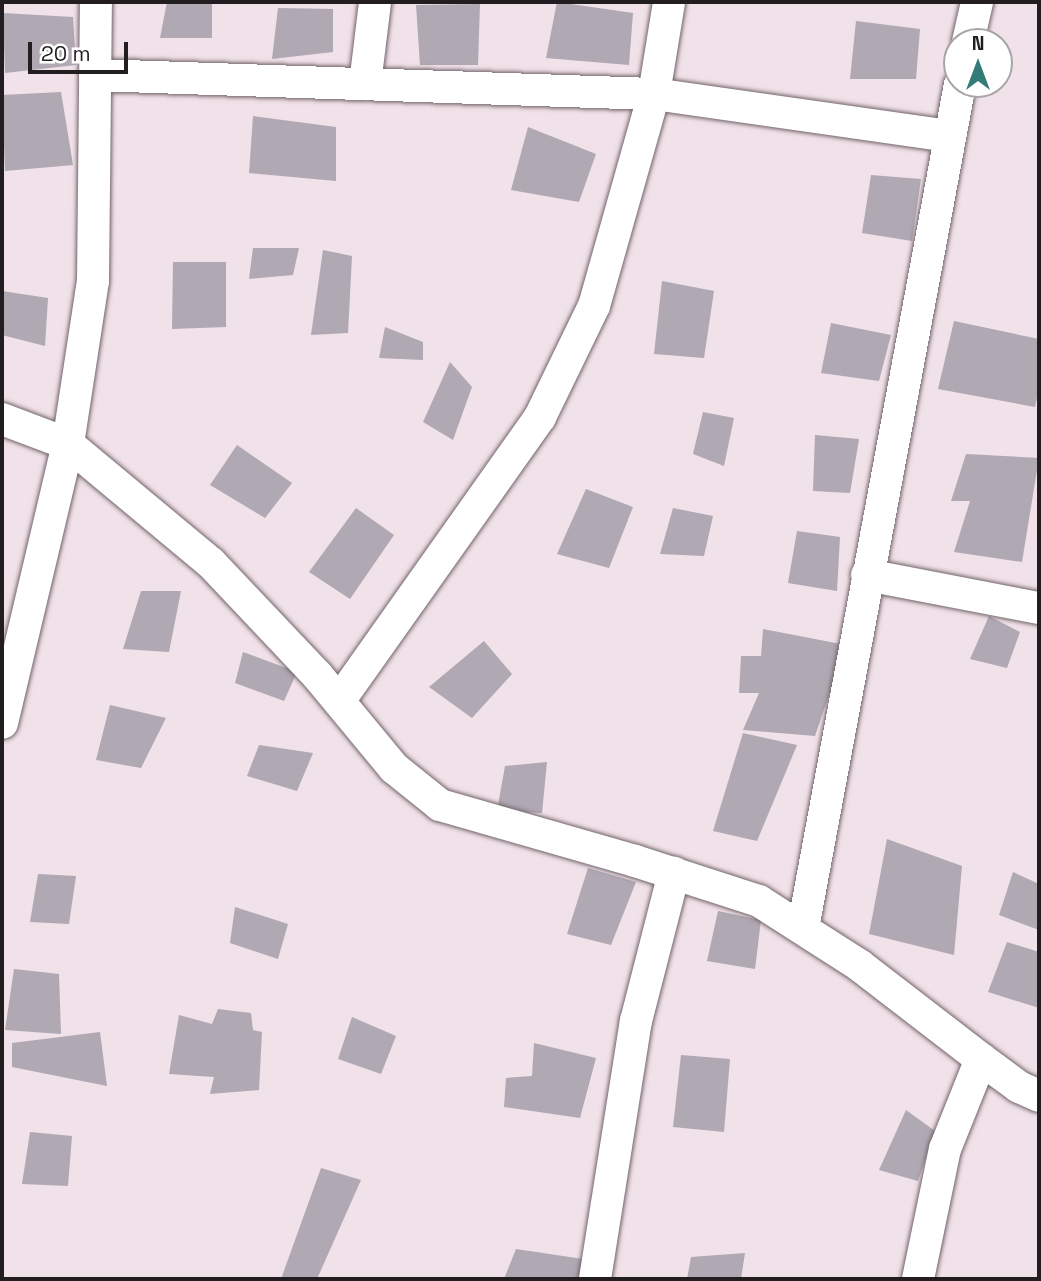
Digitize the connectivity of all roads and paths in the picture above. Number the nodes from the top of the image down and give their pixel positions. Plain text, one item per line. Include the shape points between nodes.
1 (96, 2) edge
2 (375, 2) edge
3 (668, 2) edge
4 (977, 2) edge
5 (971, 28) edge
6 (95, 75) junction
7 (365, 84) junction
8 (654, 94) junction
9 (957, 98) edge
10 (948, 136) junction
11 (2, 419) edge
12 (68, 444) junction
13 (867, 575) junction
14 (1039, 608) edge
15 (339, 701) junction
16 (2, 723) edge
17 (674, 873) junction
18 (803, 928) junction
19 (981, 1059) junction
20 (1039, 1096) edge
21 (595, 1279) edge
22 (918, 1279) edge

1 - 6 street
2 - 7 street
3 - 8 street
4 - 5 street
6 - 7 street
6 - 12 street via 93,281
7 - 8 street
8 - 10 street
8 - 15 street via 594,306 540,417
9 - 10 street
10 - 13 street
11 - 12 street
12 - 15 street via 211,563
12 - 16 street
13 - 14 street
13 - 18 street
15 - 17 street via 394,768 440,805
17 - 18 street via 759,901
17 - 21 street via 636,1021
18 - 19 street
19 - 20 street
19 - 22 street via 945,1149

